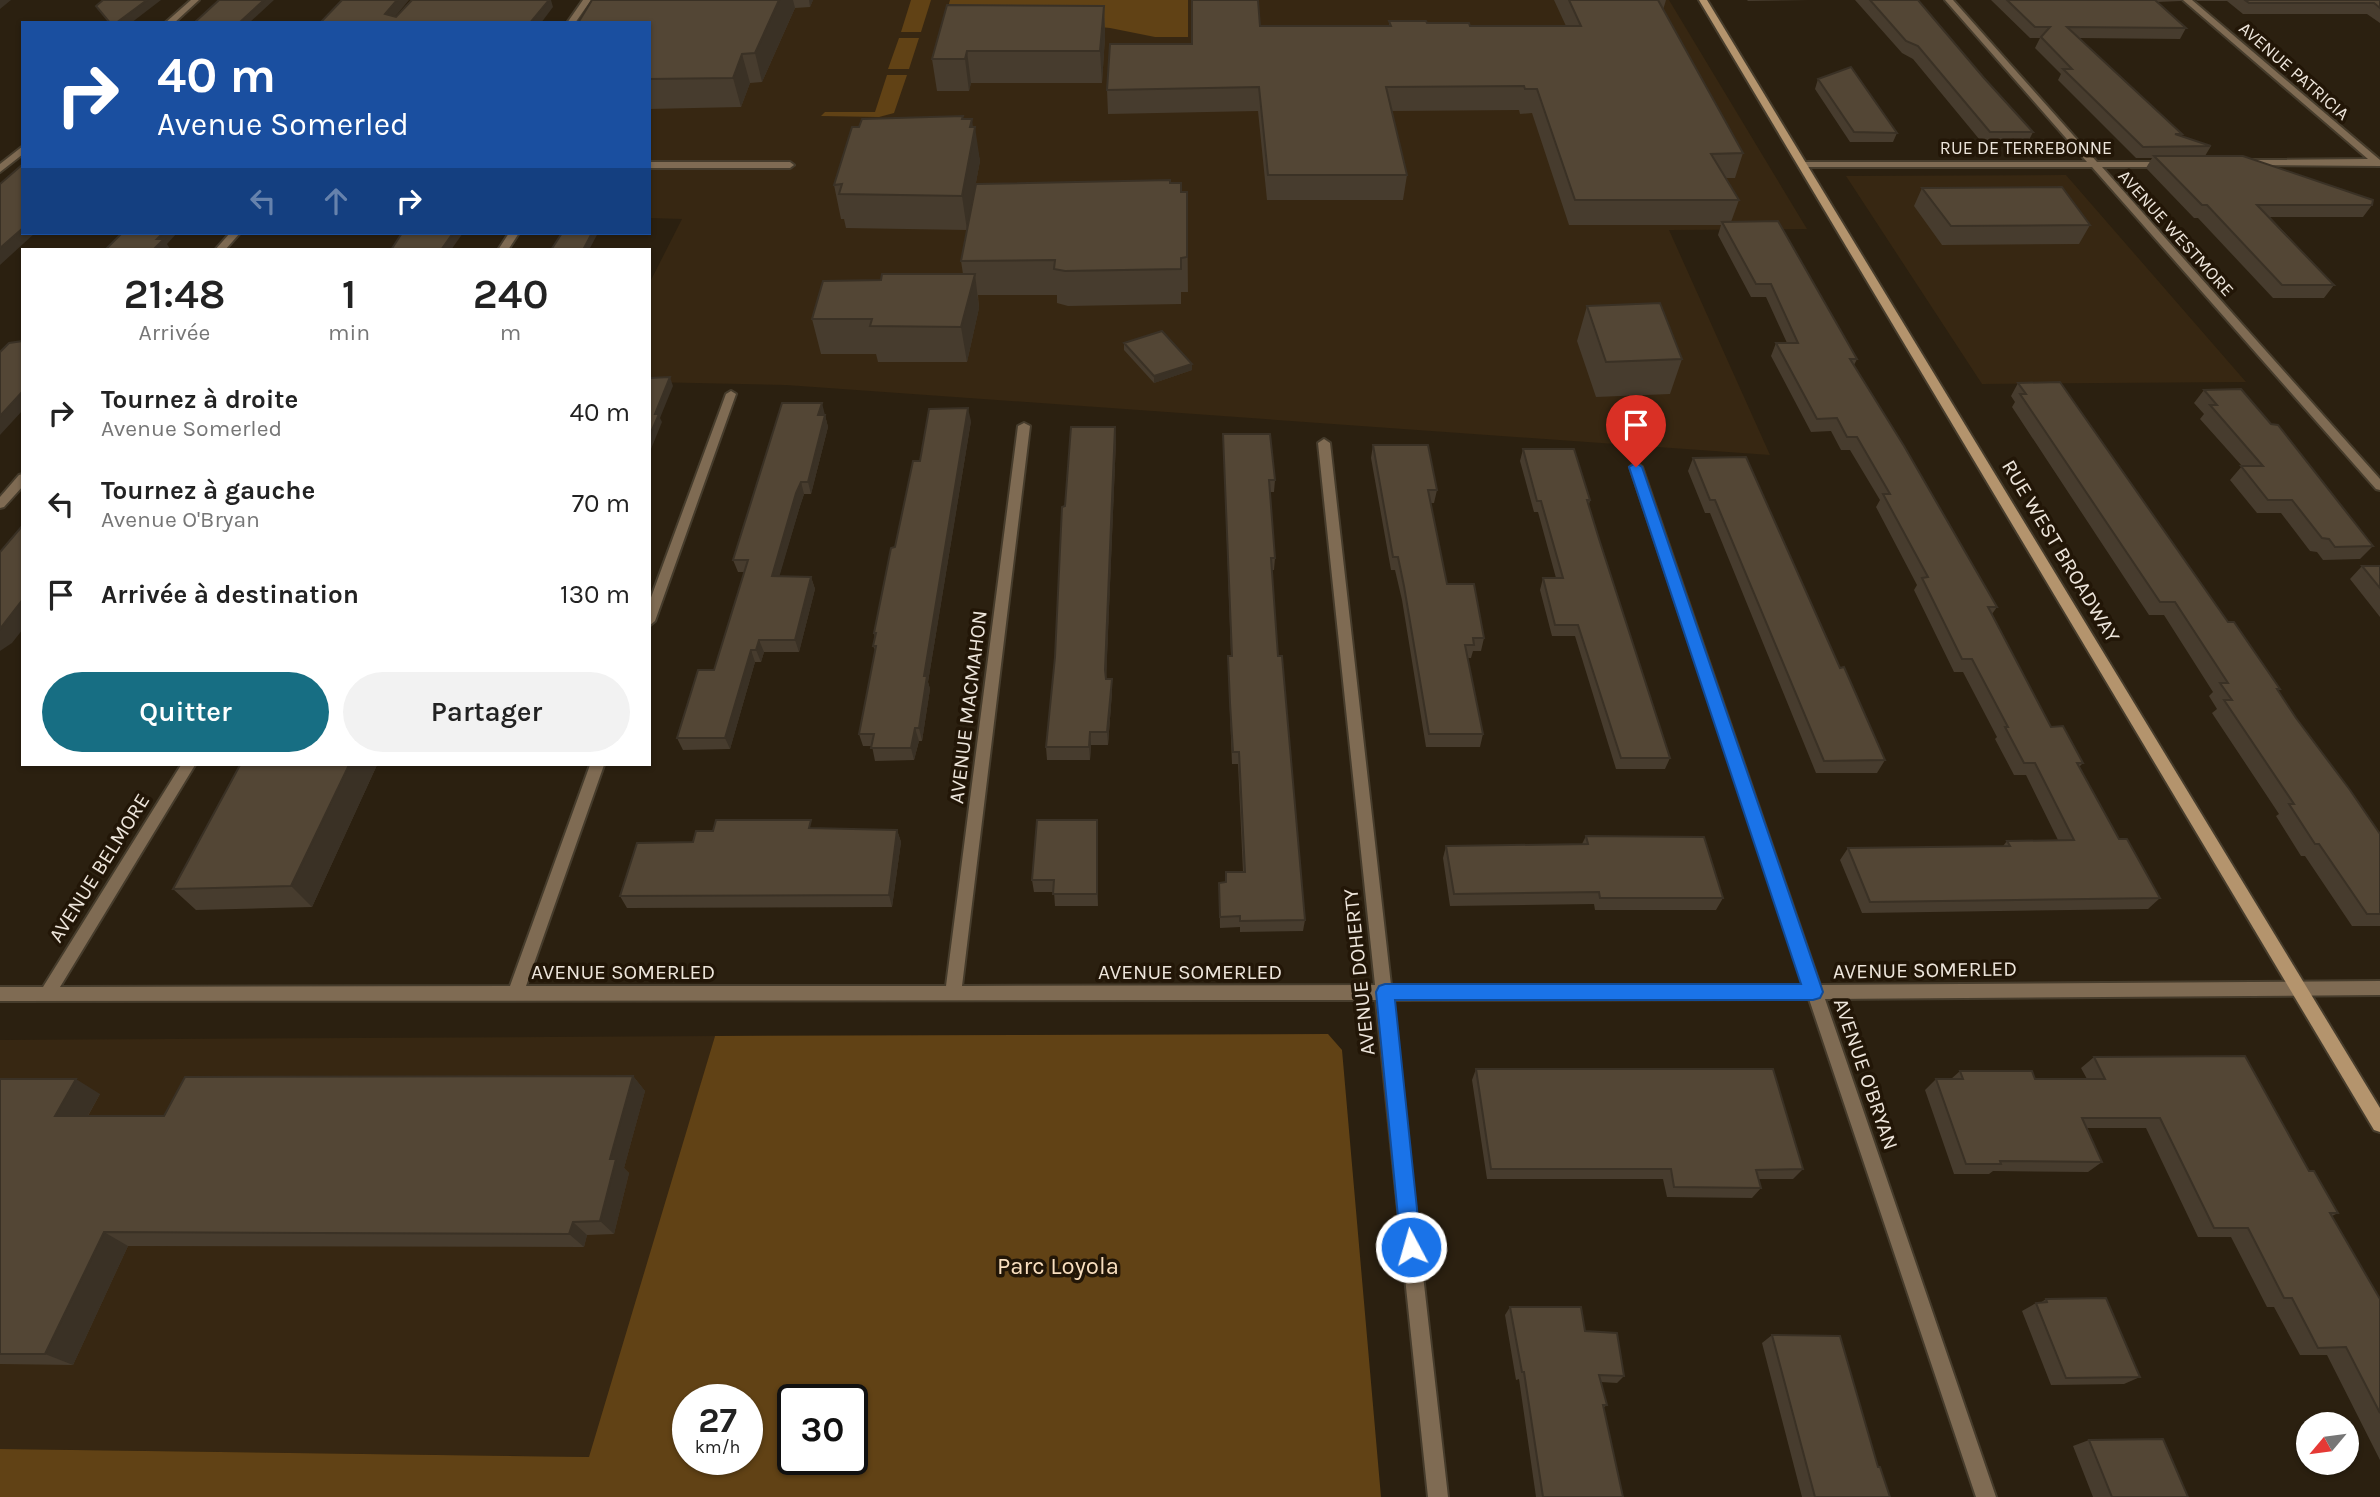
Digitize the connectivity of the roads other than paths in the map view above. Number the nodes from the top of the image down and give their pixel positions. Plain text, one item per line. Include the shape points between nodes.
1 (195, 0) edge
2 (587, 0) edge
3 (1703, 0) edge
4 (1948, 0) edge
5 (2187, 0) edge
6 (171, 21) edge
7 (572, 21) edge
8 (21, 151) edge
9 (2180, 163) edge
10 (2235, 163) edge
11 (2092, 164) junction
12 (2378, 164) edge
13 (651, 165) edge
14 (790, 165) dead end
15 (1802, 165) junction
16 (21, 166) edge
17 (1, 167) edge
18 (731, 394) dead end
19 (1024, 426) dead end
20 (1324, 443) dead end
21 (1636, 467) dead end
22 (21, 480) edge
23 (2380, 486) edge
24 (0, 504) edge
25 (651, 615) edge
26 (187, 766) edge
27 (597, 766) edge
28 (2380, 988) edge
29 (2297, 989) junction
30 (516, 992) junction
31 (1385, 992) junction
32 (1813, 992) junction
33 (953, 993) junction
34 (0, 994) edge
35 (47, 994) junction
36 (2380, 1124) edge
37 (1438, 1497) edge
38 (1986, 1497) edge

1 - 6 street
2 - 7 street
3 - 15 street, RUE WEST BROADWAY
4 - 11 street, AVENUE WESTMORE
5 - 12 street, AVENUE PATRICIA
8 - 17 street
9 - 11 street, RUE DE TERREBONNE
10 - 12 street
11 - 15 street, RUE DE TERREBONNE
11 - 23 street, AVENUE WESTMORE
13 - 14 street
15 - 29 street, RUE WEST BROADWAY
16 - 17 street
18 - 25 street
19 - 33 street, AVENUE MACMAHON
20 - 31 street, AVENUE DOHERTY
21 - 32 street, AVENUE O'BRYAN
22 - 24 street
26 - 35 street, AVENUE BELMORE
27 - 30 street
28 - 29 street, AVENUE SOMERLED
29 - 32 street, AVENUE SOMERLED
29 - 36 street, RUE WEST BROADWAY
30 - 33 street, AVENUE SOMERLED
30 - 35 street, AVENUE SOMERLED
31 - 32 street, AVENUE SOMERLED
31 - 33 street, AVENUE SOMERLED
31 - 37 street, AVENUE DOHERTY
32 - 38 street, AVENUE O'BRYAN
34 - 35 street, AVENUE SOMERLED

